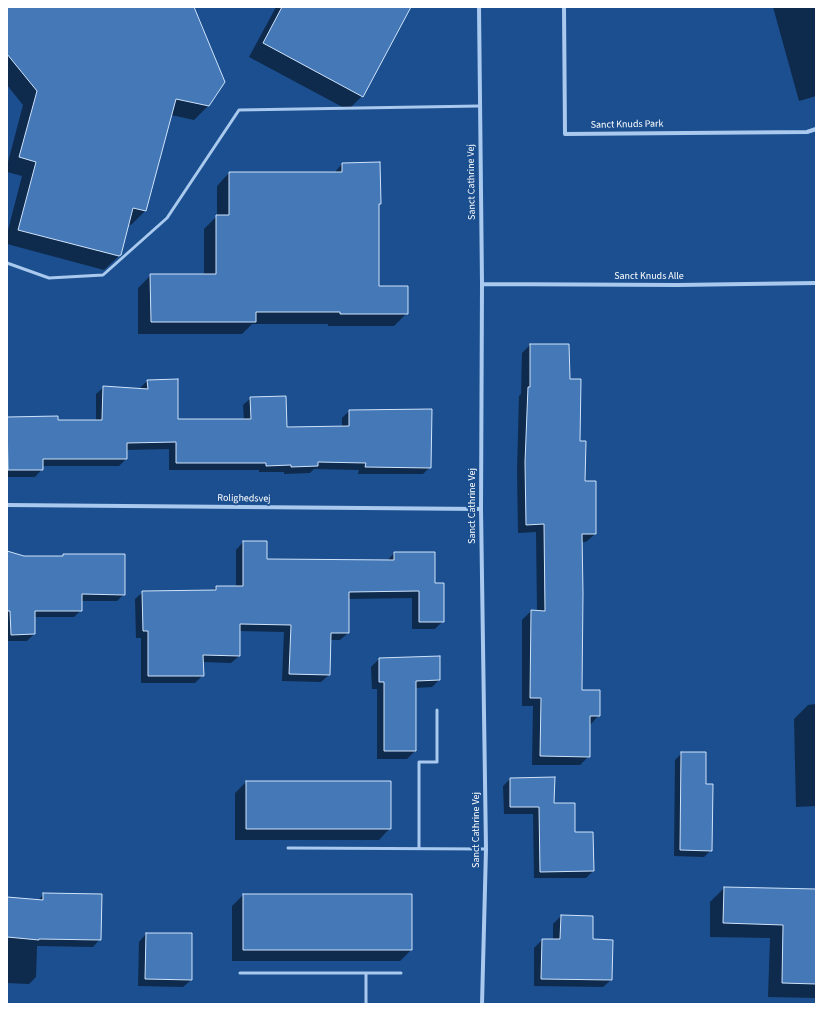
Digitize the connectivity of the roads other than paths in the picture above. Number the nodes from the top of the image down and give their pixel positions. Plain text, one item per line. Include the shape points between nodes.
1 (479, 7) edge
2 (564, 7) edge
3 (479, 106) junction
4 (816, 129) edge
5 (7, 263) edge
6 (816, 283) edge
7 (482, 284) junction
8 (7, 505) edge
9 (480, 509) junction
10 (437, 710) dead end
11 (288, 848) dead end
12 (419, 848) junction
13 (486, 849) junction
14 (240, 973) dead end
15 (366, 973) junction
16 (401, 973) dead end
17 (366, 1004) edge
18 (482, 1004) edge

1 - 3 street, Sanct Cathrine Vej
2 - 4 street, Sanct Knuds Park via 565,134 807,132
3 - 5 lane via 239,110 167,218 103,275 49,278
3 - 7 street, Sanct Cathrine Vej
6 - 7 street, Sanct Knuds Alle
7 - 9 street, Sanct Cathrine Vej
8 - 9 street, Rolighedsvej
9 - 13 street, Sanct Cathrine Vej
10 - 12 lane via 437,762 419,762
11 - 12 lane
12 - 13 lane
13 - 18 street, Sanct Cathrine Vej
14 - 15 lane
15 - 16 lane
15 - 17 lane

